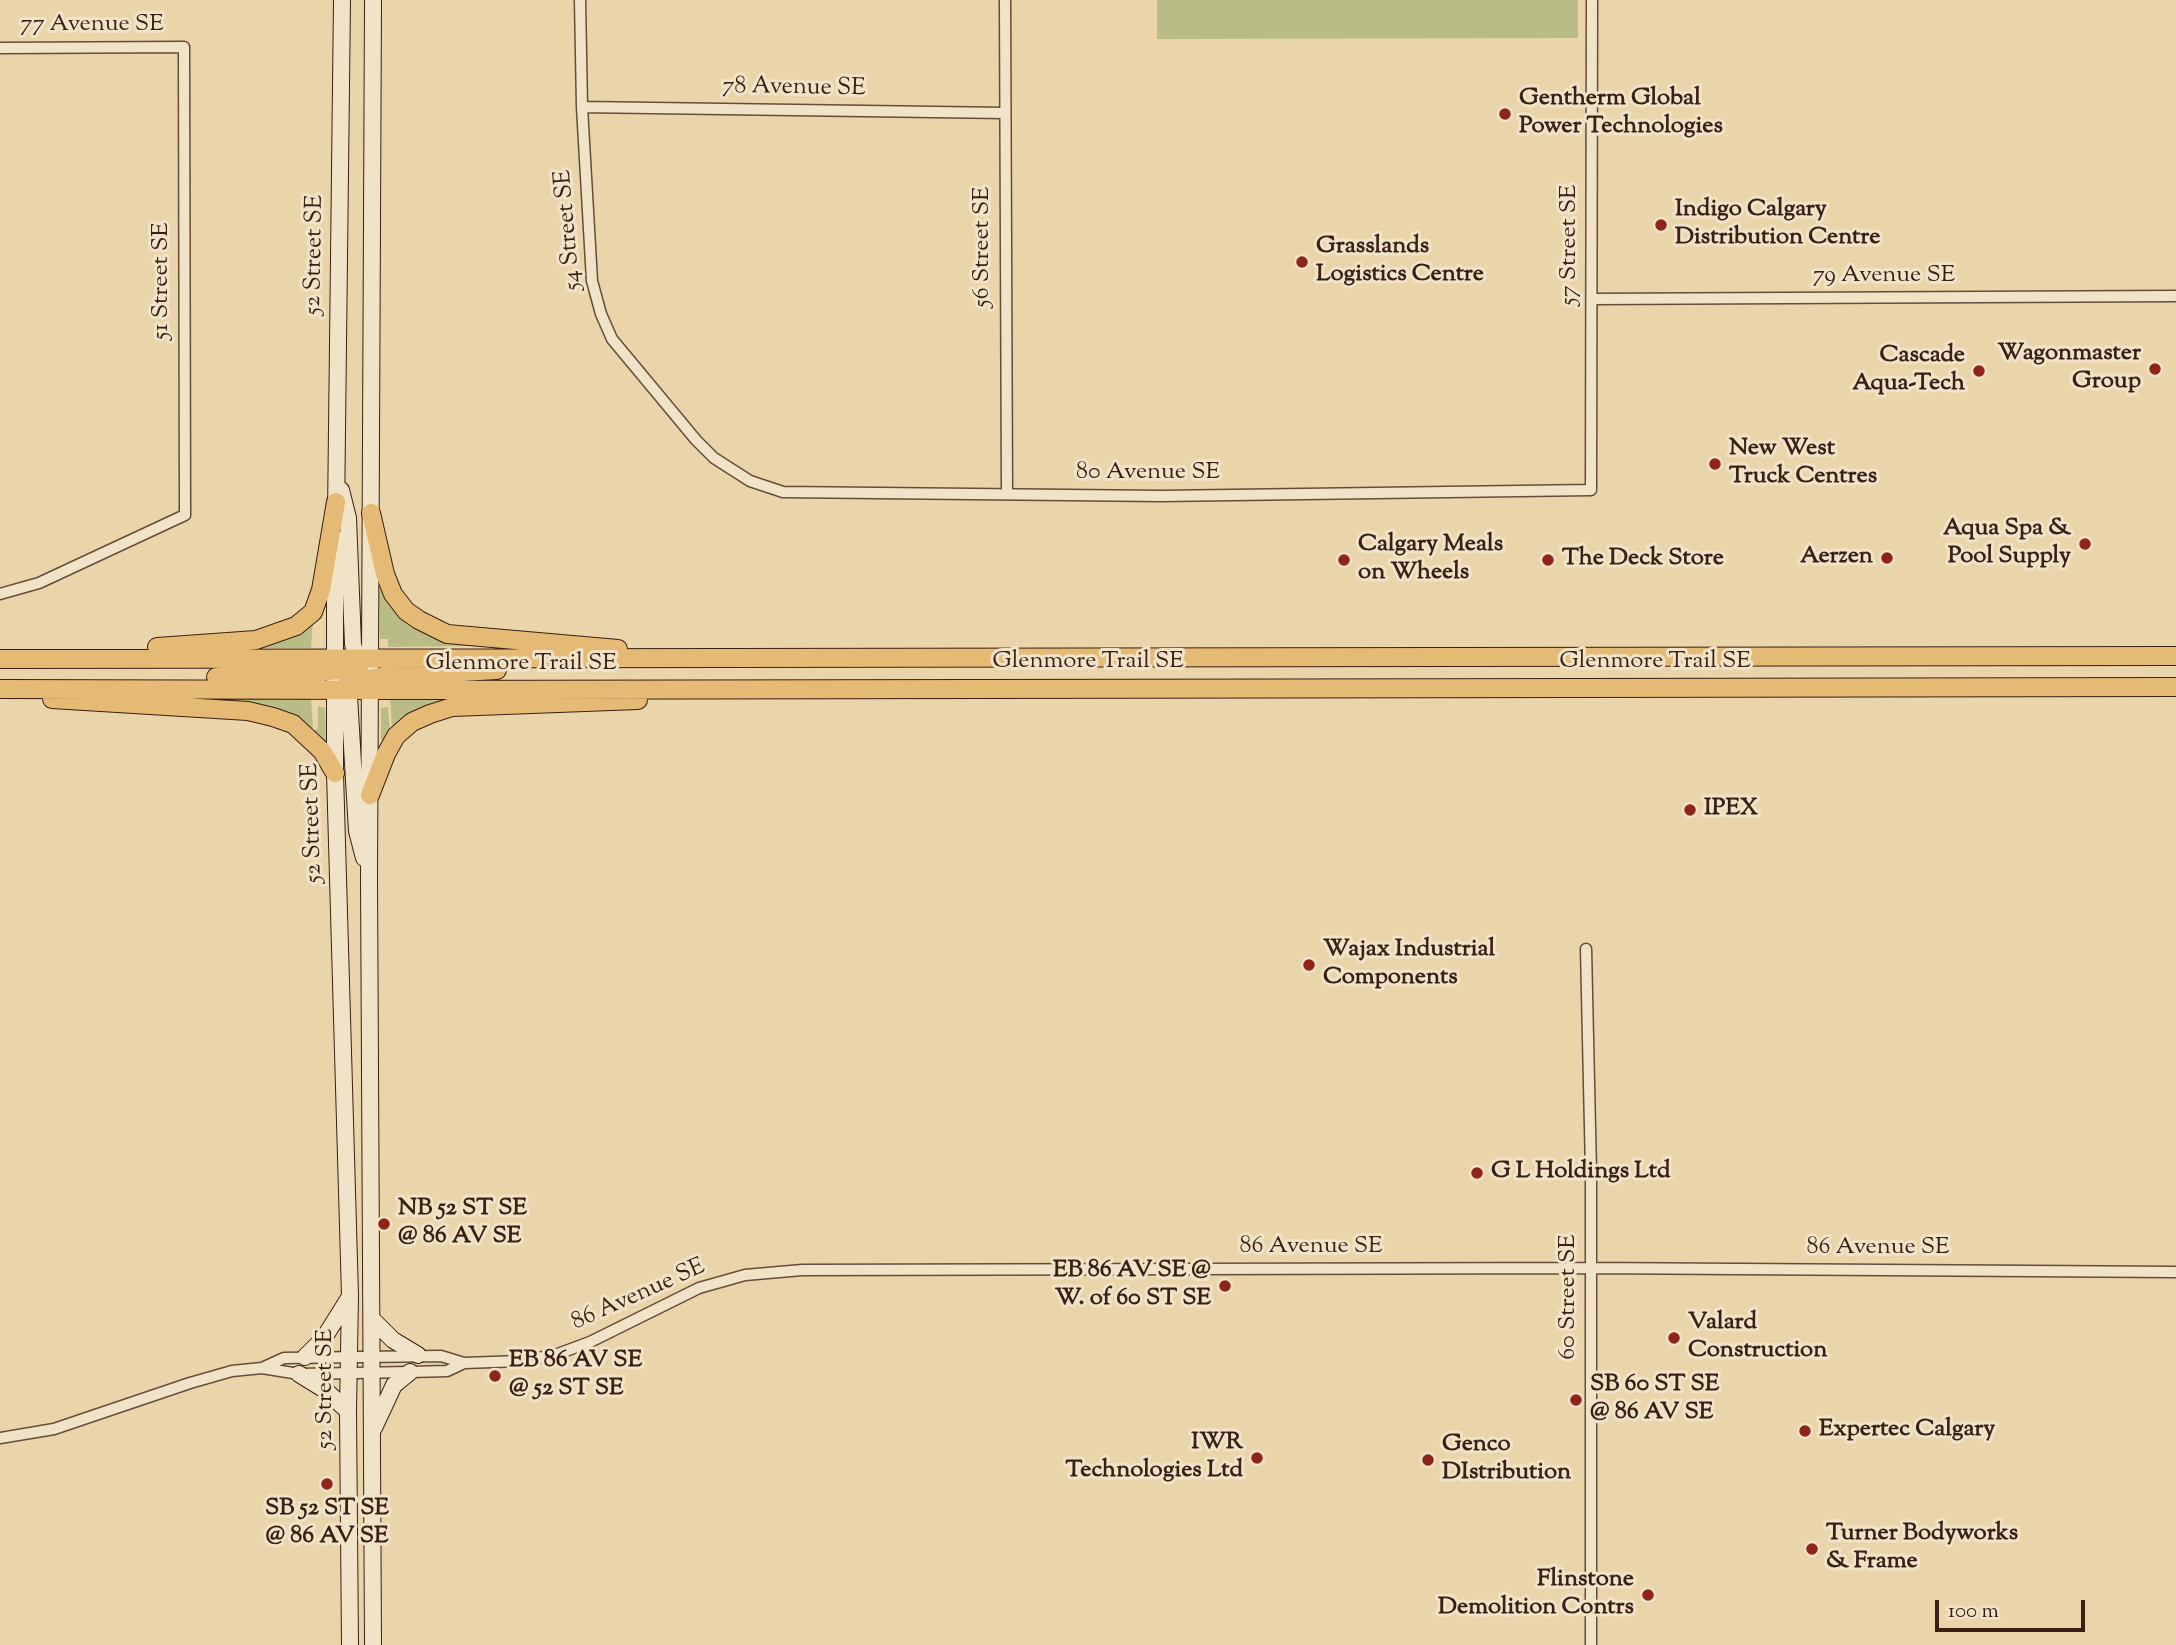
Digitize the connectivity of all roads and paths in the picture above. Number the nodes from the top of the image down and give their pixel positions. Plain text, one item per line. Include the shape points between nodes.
1 (342, 0) edge
2 (373, 0) edge
3 (580, 0) edge
4 (1005, 0) edge
5 (1592, 0) edge
6 (184, 47) joint
7 (0, 48) edge
8 (582, 107) junction
9 (1005, 113) junction
10 (2176, 296) edge
11 (1592, 299) junction
12 (714, 458) joint
13 (336, 470) junction
14 (1591, 491) joint
15 (1007, 494) junction
16 (336, 502) junction
17 (371, 513) junction
18 (0, 594) edge
19 (2176, 646) edge
20 (2064, 656) junction
21 (2176, 656) edge
22 (0, 658) edge
23 (683, 659) junction
24 (353, 674) junction
25 (2176, 687) edge
26 (756, 688) junction
27 (0, 689) edge
28 (0, 695) edge
29 (335, 774) junction
30 (370, 795) junction
31 (369, 877) junction
32 (1586, 949) dead end
33 (1591, 1268) junction
34 (2176, 1272) edge
35 (350, 1296) junction
36 (372, 1319) junction
37 (418, 1355) junction
38 (305, 1357) junction
39 (464, 1363) junction
40 (350, 1364) junction
41 (371, 1364) junction
42 (262, 1368) junction
43 (410, 1372) junction
44 (299, 1374) junction
45 (348, 1411) junction
46 (371, 1433) junction
47 (0, 1438) edge
48 (350, 1645) edge
49 (373, 1645) edge
50 (1591, 1645) edge

1 - 13 main road, 52 Street SE
2 - 17 main road, 52 Street SE
3 - 8 street, 54 Street SE
4 - 9 street, 56 Street SE
5 - 11 street, 57 Street SE
6 - 7 street, 77 Avenue SE
6 - 18 street, 51 Street SE via 185,515 38,583
8 - 9 street, 78 Avenue SE
8 - 12 street, 54 Street SE via 592,281 601,314 612,339
9 - 15 street, 56 Street SE
10 - 11 street, 79 Avenue SE
11 - 14 street, 57 Street SE
12 - 15 street, 80 Avenue SE via 750,481 783,492
13 - 16 main road, 52 Street SE
13 - 24 main road via 348,518
14 - 15 street, 80 Avenue SE
16 - 22 main road via 321,590 313,612 296,626 256,640
16 - 24 main road, 52 Street SE
17 - 23 main road via 393,594 413,615 447,634 657,652
17 - 24 main road, 52 Street SE
19 - 20 main road via 2113,648
20 - 21 main road, Glenmore Trail SE
20 - 23 main road, Glenmore Trail SE
22 - 24 main road, Glenmore Trail SE
23 - 24 main road, Glenmore Trail SE via 552,660
24 - 26 main road, Glenmore Trail SE
24 - 27 main road, Glenmore Trail SE
24 - 29 main road, 52 Street SE
24 - 30 main road, 52 Street SE
24 - 31 main road via 357,831
25 - 26 main road, Glenmore Trail SE
26 - 30 main road via 729,697 452,706 412,722 396,736
28 - 29 main road via 248,711 293,724 322,751
29 - 35 main road, 52 Street SE
30 - 31 main road, 52 Street SE
31 - 36 main road, 52 Street SE
32 - 33 street, 60 Street SE
33 - 34 street, 86 Avenue SE
33 - 39 street, 86 Avenue SE via 803,1270 757,1274 699,1288 590,1342 555,1354 520,1361
33 - 50 street, 60 Street SE
35 - 38 main road via 324,1338
35 - 40 main road, 52 Street SE
36 - 37 main road via 393,1340
36 - 41 main road, 52 Street SE
37 - 39 street, 86 Avenue SE
37 - 41 street, 86 Avenue SE
38 - 40 street, 86 Avenue SE
38 - 42 street, 86 Avenue SE via 284,1358
39 - 43 street, 86 Avenue SE via 447,1371
40 - 41 street, 86 Avenue SE
40 - 41 street, 86 Avenue SE
40 - 44 street, 86 Avenue SE
40 - 45 main road, 52 Street SE
41 - 43 street, 86 Avenue SE
41 - 46 main road, 52 Street SE
42 - 44 street, 86 Avenue SE
42 - 47 street, 86 Avenue SE via 190,1383 54,1429
43 - 46 main road via 394,1385
44 - 45 main road
45 - 48 main road, 52 Street SE
46 - 49 main road, 52 Street SE

